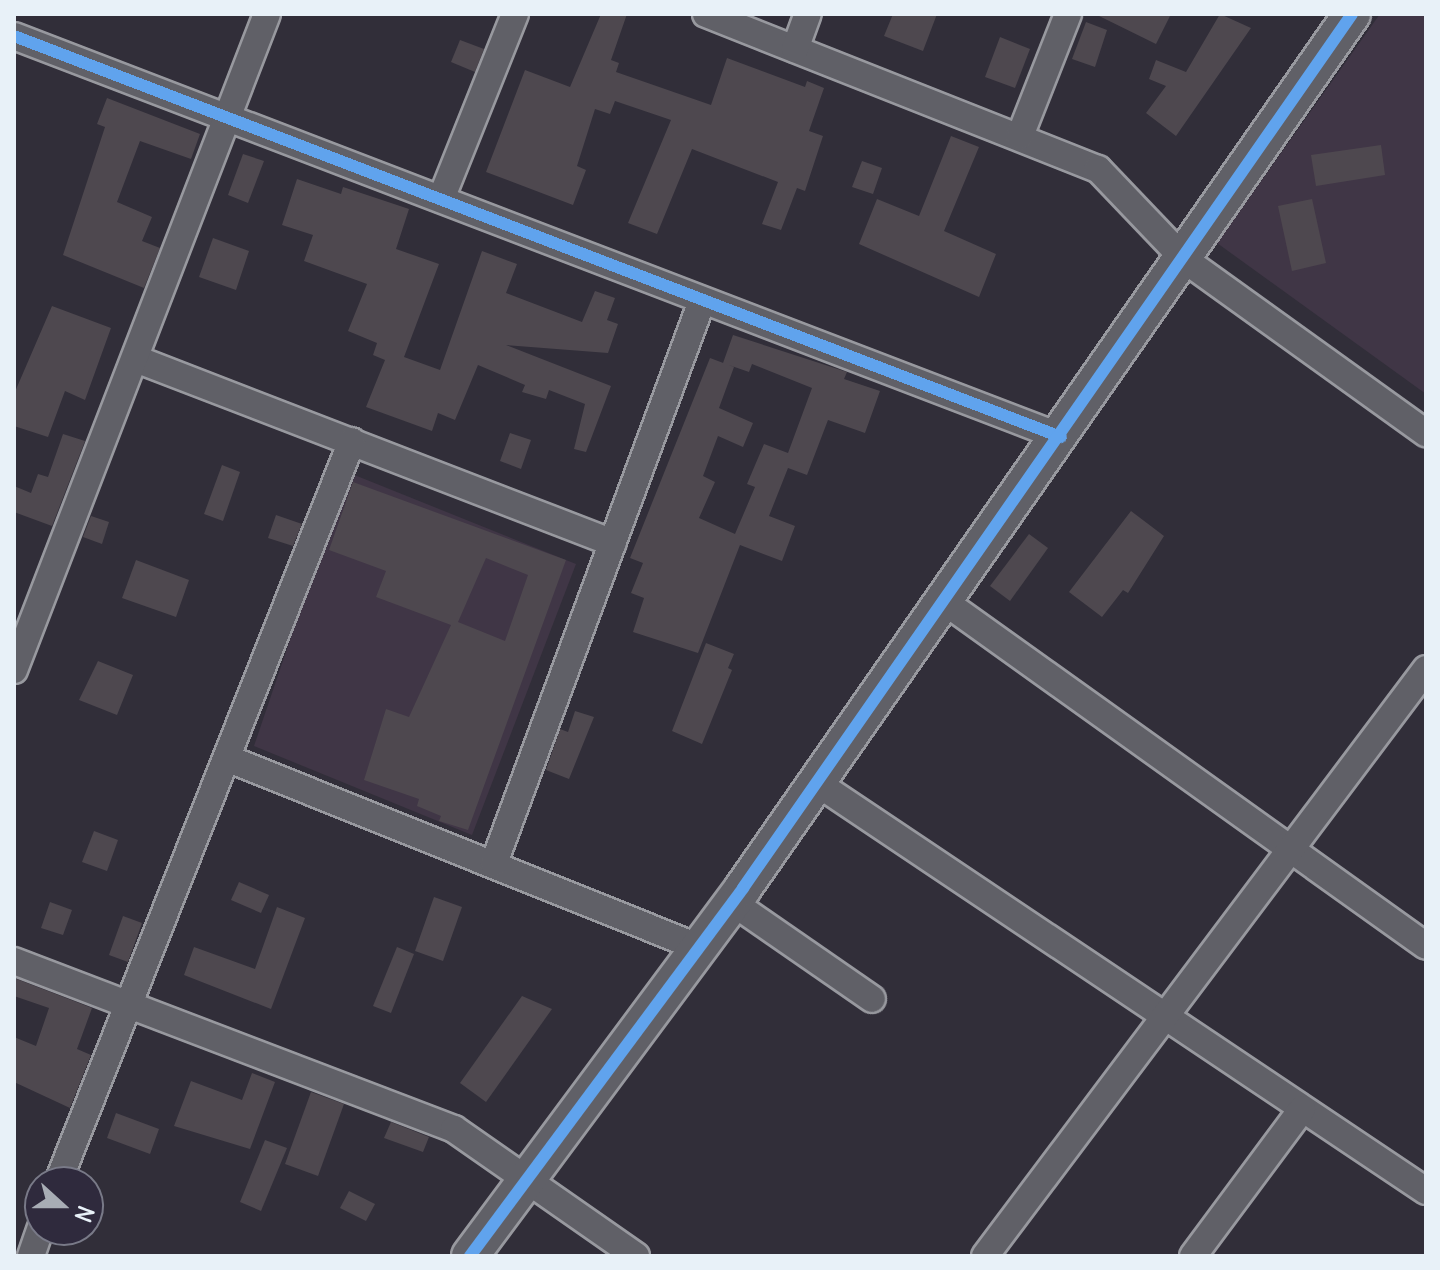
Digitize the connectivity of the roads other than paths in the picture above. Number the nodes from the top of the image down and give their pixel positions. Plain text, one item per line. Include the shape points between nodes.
1 (267, 14) edge
2 (515, 14) edge
3 (706, 14) edge
4 (808, 14) edge
5 (1068, 14) edge
6 (1352, 14) edge
7 (14, 36) edge
8 (795, 49) junction
9 (226, 116) junction
10 (1020, 136) junction
11 (441, 199) junction
12 (1185, 260) junction
13 (702, 301) junction
14 (136, 359) junction
15 (1426, 433) edge
16 (1061, 437) junction
17 (352, 441) junction
18 (613, 543) junction
19 (945, 602) junction
20 (15, 664) edge
21 (1426, 669) edge
22 (229, 759) junction
23 (817, 783) junction
24 (1290, 851) junction
25 (494, 863) junction
26 (732, 902) junction
27 (1426, 946) edge
28 (700, 948) junction
29 (14, 961) edge
30 (872, 999) dead end
31 (126, 1002) junction
32 (1165, 1018) junction
33 (1302, 1109) junction
34 (64, 1166) edge
35 (527, 1180) junction
36 (1426, 1191) edge
37 (470, 1256) edge
38 (636, 1256) edge
39 (985, 1256) edge
40 (1193, 1256) edge

1 - 9 street
2 - 11 street
3 - 8 street
4 - 8 street
5 - 10 street
6 - 12 street
7 - 9 street
8 - 10 street
9 - 11 street
9 - 14 street
10 - 12 street via 1098,169
11 - 13 street
12 - 15 street
12 - 16 street
13 - 16 street
13 - 18 street
14 - 17 street
14 - 20 street
16 - 19 street
17 - 18 street
17 - 22 street
18 - 25 street
19 - 23 street
19 - 24 street
21 - 24 street
22 - 25 street
22 - 31 street
23 - 26 street
23 - 32 street
24 - 27 street
24 - 32 street
25 - 28 street
26 - 28 street
26 - 30 street
28 - 35 street
29 - 31 street
31 - 34 street
31 - 35 street via 454,1129
32 - 33 street
32 - 39 street
33 - 36 street
33 - 40 street
35 - 37 street
35 - 38 street

